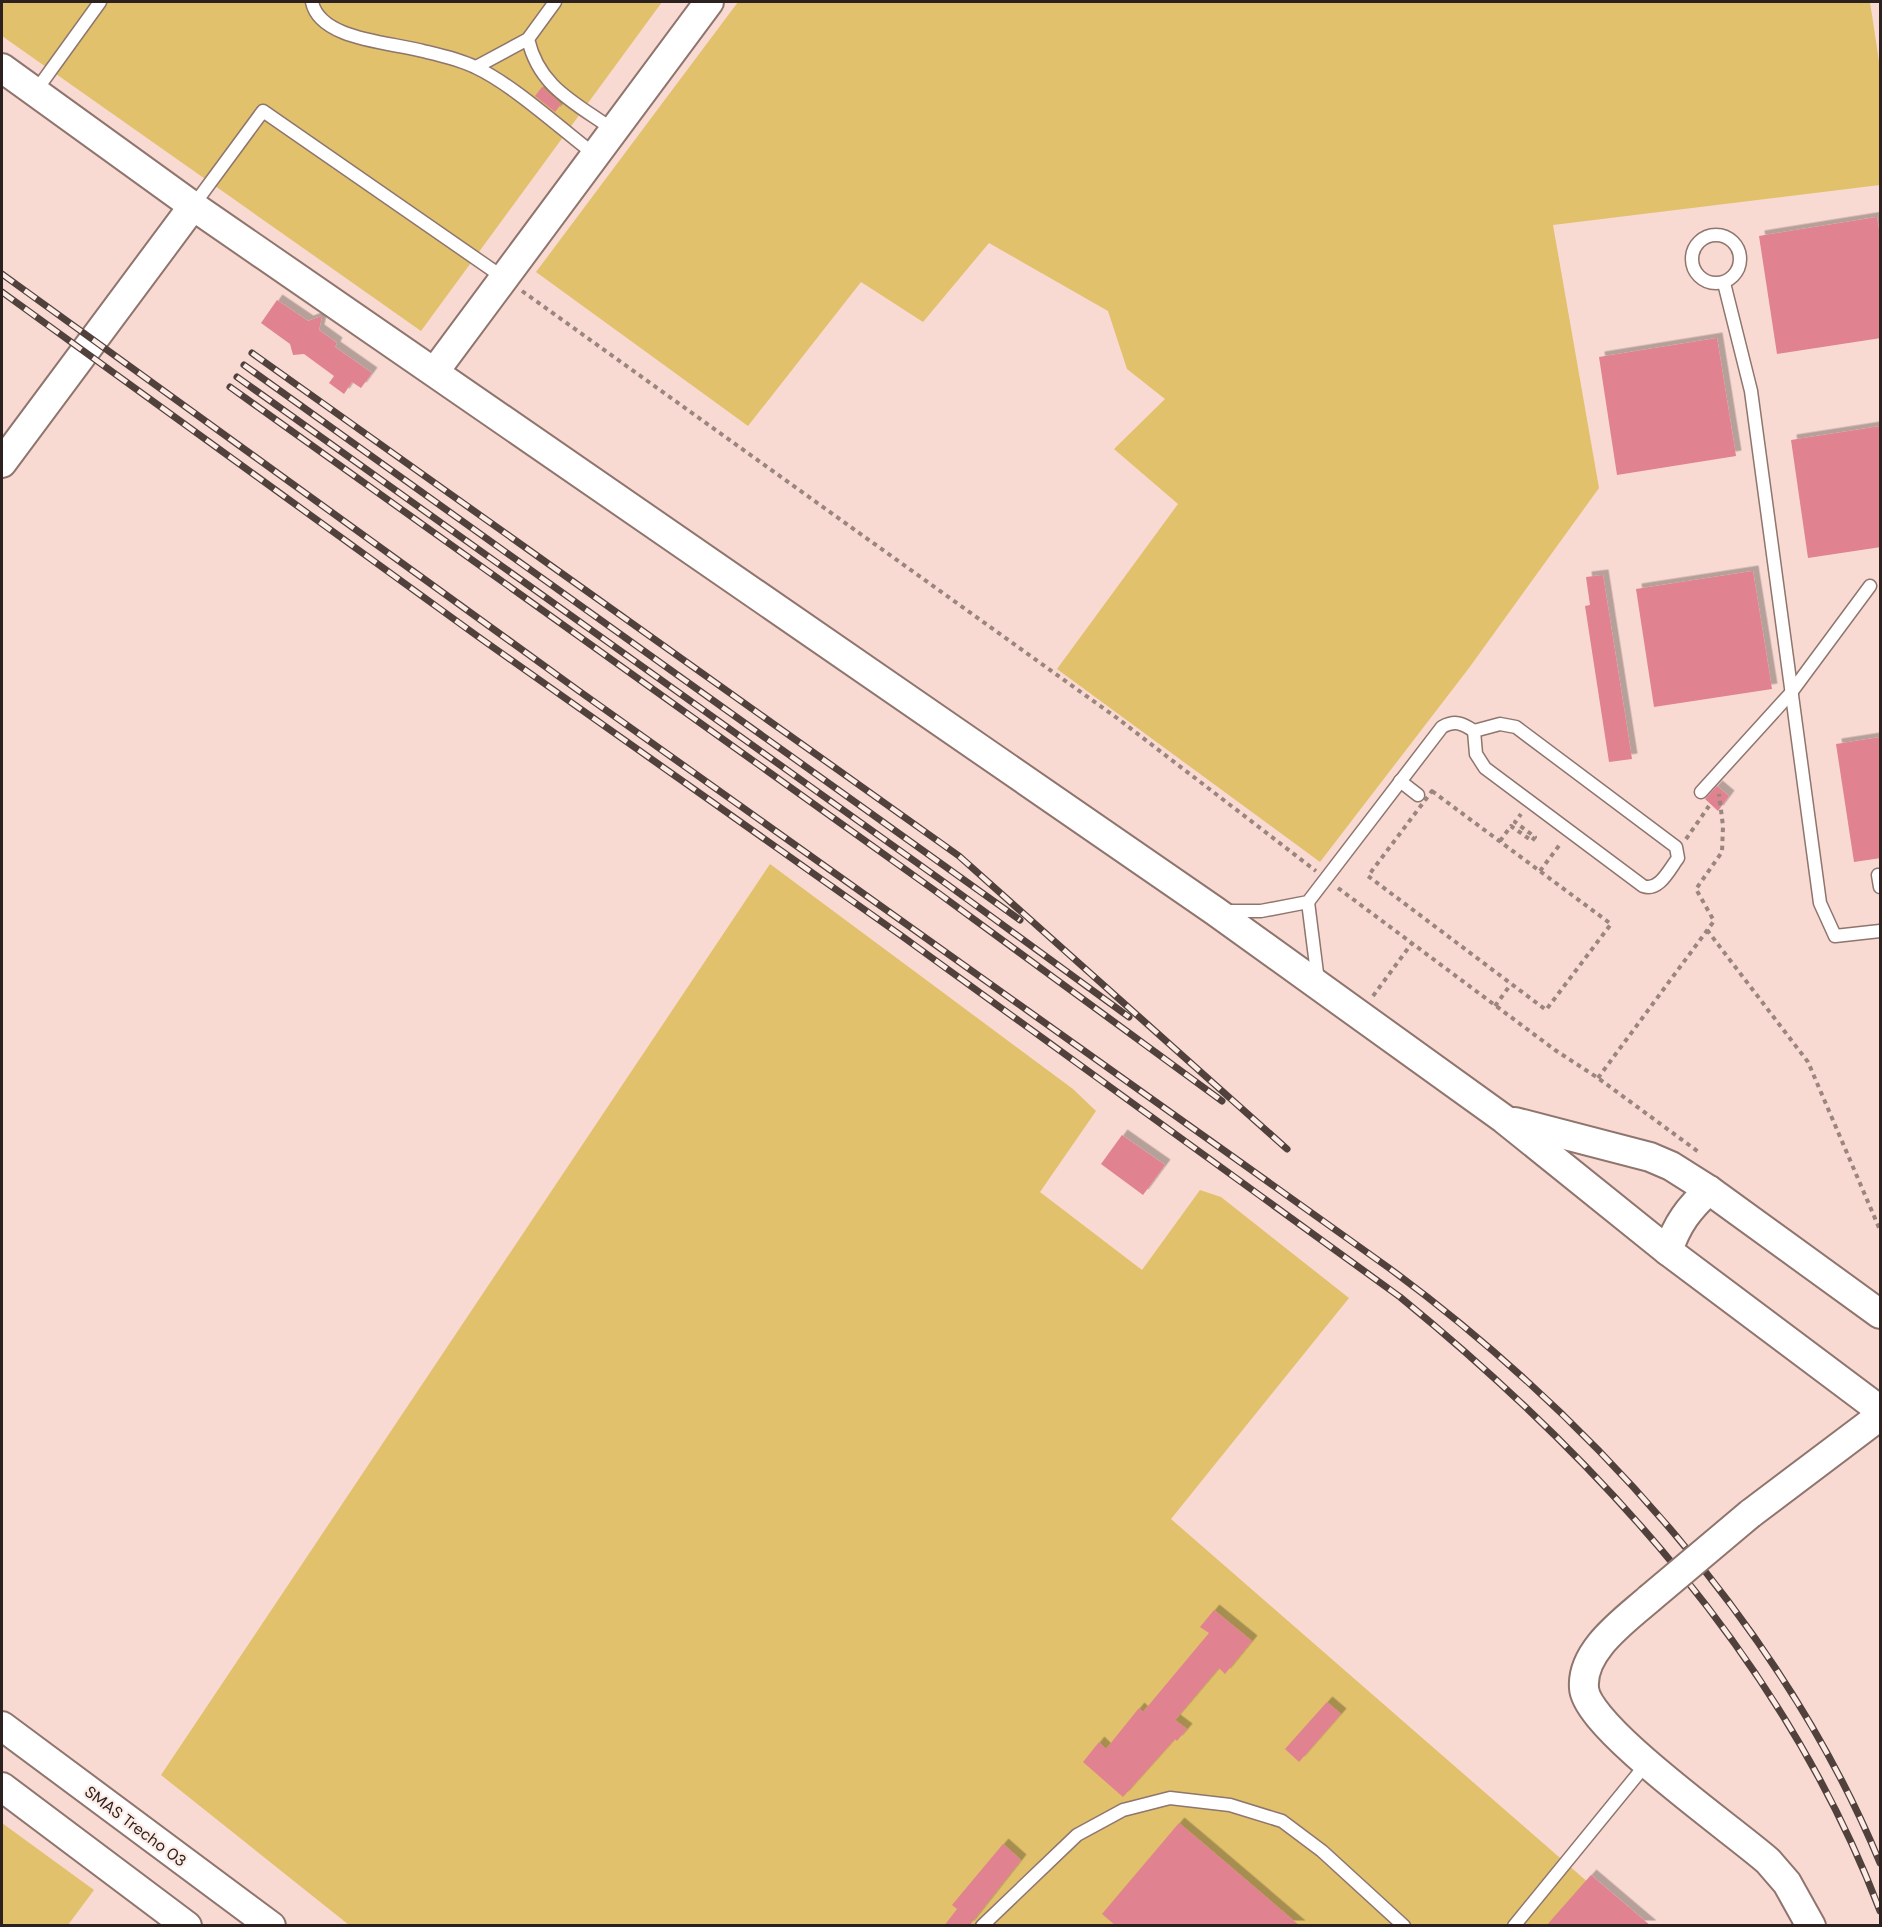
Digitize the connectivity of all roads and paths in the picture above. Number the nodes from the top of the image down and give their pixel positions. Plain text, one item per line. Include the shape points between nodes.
1 (100, 2) edge
2 (312, 2) edge
3 (555, 2) edge
4 (709, 2) edge
5 (528, 39) junction
6 (476, 67) junction
7 (2, 68) edge
8 (35, 92) junction
9 (612, 129) junction
10 (594, 154) junction
11 (193, 206) junction
12 (504, 278) junction
13 (1724, 283) junction
14 (435, 371) junction
15 (2, 463) edge
16 (1870, 586) dead end
17 (1790, 694) junction
18 (1474, 731) junction
19 (1716, 775) junction
20 (1400, 781) junction
21 (1701, 792) dead end
22 (1718, 793) junction
23 (1418, 795) dead end
24 (1530, 802) junction
25 (1500, 841) junction
26 (1559, 846) dead end
27 (1676, 847) junction
28 (1540, 871) junction
29 (1326, 879) junction
30 (1308, 903) junction
31 (1215, 911) junction
32 (1707, 930) junction
33 (1881, 931) edge
34 (1412, 943) junction
35 (1511, 984) junction
36 (1318, 985) junction
37 (1495, 1006) junction
38 (1360, 1014) junction
39 (1599, 1078) junction
40 (1504, 1119) junction
41 (1702, 1155) dead end
42 (1709, 1190) junction
43 (1881, 1230) edge
44 (1668, 1251) junction
45 (1881, 1314) edge
46 (1881, 1410) edge
47 (1881, 1416) edge
48 (2, 1726) edge
49 (1647, 1762) junction
50 (2, 1787) edge
51 (187, 1926) edge
52 (270, 1926) edge
53 (982, 1926) edge
54 (1404, 1926) edge
55 (1514, 1926) edge
56 (1811, 1926) edge

1 - 8 lane
2 - 6 lane via 315,13 338,32
3 - 5 lane
4 - 9 street
5 - 6 lane
5 - 9 lane via 536,66 546,80
6 - 10 lane
7 - 8 street
8 - 11 street
9 - 10 street
10 - 12 street
11 - 12 lane via 263,111
11 - 14 street
11 - 15 street
12 - 14 street
12 - 29 path via 1117,718
13 - 13 lane via 1708,282 1695,273 1691,258 1698,242 1714,234 1732,239 1741,255 1738,272
13 - 17 lane via 1751,391
14 - 31 street
16 - 17 lane
17 - 19 lane
17 - 33 lane via 1820,903 1835,936
18 - 20 lane via 1462,723 1442,727
18 - 24 lane via 1476,754 1485,768
18 - 27 lane via 1500,724 1516,727
19 - 21 lane
19 - 22 path
20 - 23 lane
20 - 29 lane
22 - 27 path
22 - 32 path via 1722,852 1696,889 1714,921
24 - 25 path via 1515,822 1535,837 1532,841 1511,826
24 - 27 lane via 1650,888 1656,886 1678,858
25 - 28 path
25 - 35 path via 1432,791 1368,876
26 - 28 path
28 - 35 path via 1611,924 1546,1010
29 - 30 lane
29 - 34 path
30 - 31 lane via 1261,912
30 - 36 lane
31 - 36 street
32 - 39 path
32 - 43 path via 1808,1062
34 - 37 path
34 - 38 path
35 - 37 path
36 - 38 street
37 - 39 path
38 - 40 street
39 - 41 path
40 - 42 street via 1650,1157
40 - 44 street
42 - 44 street via 1689,1208
42 - 45 street
44 - 46 street
47 - 49 street, bridge via 1750,1514 1601,1645 1588,1666 1584,1688 1588,1704
48 - 52 street, SMAS Trecho 03
49 - 55 lane
49 - 56 street via 1768,1861 1787,1883
50 - 51 street
53 - 54 lane via 1077,1835 1123,1810 1170,1798 1230,1805 1282,1821 1322,1851

